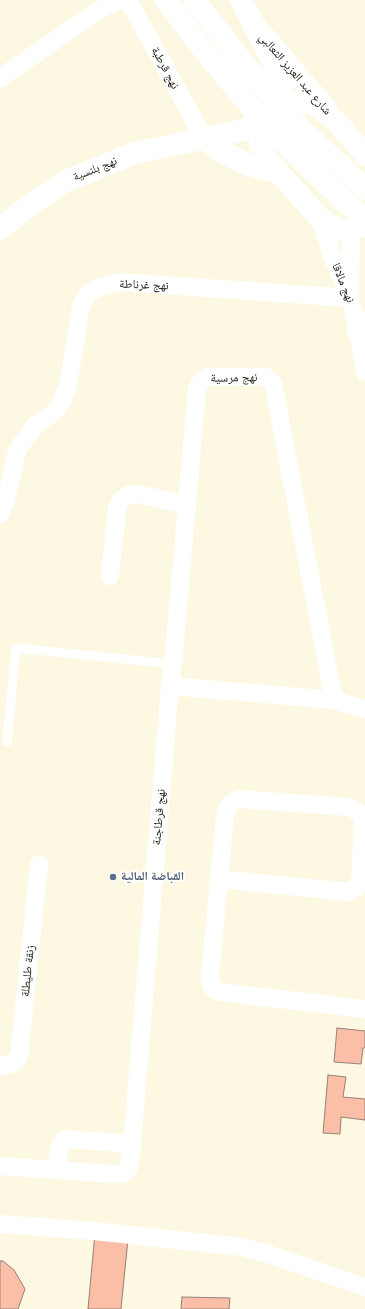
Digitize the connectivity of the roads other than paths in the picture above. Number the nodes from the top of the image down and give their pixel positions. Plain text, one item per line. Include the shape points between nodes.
1 (124, 0) edge
2 (166, 0) edge
3 (194, 0) edge
4 (241, 0) edge
5 (254, 25) junction
6 (0, 78) edge
7 (270, 115) junction
8 (336, 122) junction
9 (204, 138) junction
10 (365, 156) edge
11 (278, 172) junction
12 (365, 189) edge
13 (321, 219) junction
14 (0, 229) edge
15 (360, 229) edge
16 (350, 298) junction
17 (362, 327) edge
18 (365, 372) edge
19 (187, 505) junction
20 (0, 514) edge
21 (110, 576) dead end
22 (173, 664) junction
23 (170, 686) junction
24 (334, 700) junction
25 (365, 709) edge
26 (7, 742) dead end
27 (39, 864) dead end
28 (219, 879) junction
29 (365, 1009) edge
30 (0, 1066) edge
31 (132, 1144) junction
32 (0, 1166) edge
33 (57, 1170) junction
34 (0, 1224) edge
35 (365, 1287) edge

1 - 6 street, نهج قرطبة via 108,5 92,15
1 - 9 street, نهج قرطبة via 131,5
2 - 15 street via 194,39 266,125 339,196
3 - 12 street via 295,123
4 - 5 street, شارع عبد العزيز الثعالبي
5 - 7 street, شارع عبد العزيز الثعالبي via 280,76 279,97
5 - 8 street, شارع عبد العزيز الثعالبي
7 - 8 street, نهج بلنسية via 290,103 299,102 317,106
7 - 9 street, نهج بلنسية via 244,130
7 - 11 street, شارع عبد العزيز الثعالبي via 261,131 260,145 265,157
8 - 10 street
9 - 11 street via 246,164
9 - 14 street, نهج بلنسية via 135,153 66,181
11 - 13 street, شارع عبد العزيز الثعالبي
13 - 15 street, شارع عبد العزيز الثعالبي via 330,226 340,229
13 - 16 street, نهج مالاقا via 332,256
15 - 16 street
16 - 17 street, نهج مالاقا
16 - 20 street, نهج غرناطة via 121,282 100,287 87,294 80,306 68,386 60,406 36,426 18,450
17 - 18 street, نهج مالاقا
19 - 21 street via 138,494 128,495 120,501
19 - 22 street, نهج مرسية
19 - 24 street, نهج مرسية via 198,386 207,377 267,378 276,390
22 - 23 street, نهج مرسية
22 - 26 lane via 16,648
23 - 24 street
23 - 31 street, نهج قرطاجنة
24 - 25 street
27 - 30 street, زنقة طليطلة via 19,1056 11,1064
28 - 28 street via 226,815 228,807 238,798 350,807 362,815 360,882 350,892
28 - 29 street via 210,976 214,989 220,992
31 - 33 street, نهج قرطاجنة via 129,1167 122,1174
31 - 33 street via 65,1139 59,1147
32 - 33 street, نهج قرطاجنة
34 - 35 street via 242,1247

